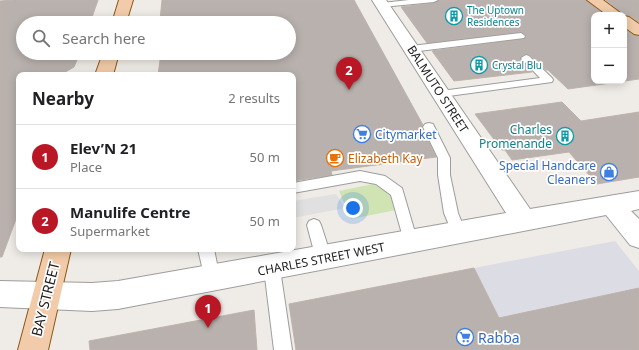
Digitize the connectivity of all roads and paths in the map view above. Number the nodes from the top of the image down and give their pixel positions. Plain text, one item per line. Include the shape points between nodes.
1 (126, 0) edge
2 (434, 0) edge
3 (594, 0) edge
4 (381, 3) edge
5 (612, 12) edge
6 (121, 16) edge
7 (627, 22) edge
8 (639, 31) edge
9 (521, 36) dead end
10 (411, 49) junction
11 (526, 58) dead end
12 (109, 60) edge
13 (105, 72) edge
14 (441, 94) junction
15 (429, 127) dead end
16 (296, 187) edge
17 (639, 200) edge
18 (611, 204) junction
19 (523, 219) junction
20 (314, 225) dead end
21 (459, 233) junction
22 (639, 237) edge
23 (411, 242) junction
24 (57, 252) edge
25 (207, 252) edge
26 (324, 259) junction
27 (272, 269) junction
28 (212, 279) junction
29 (0, 294) edge
30 (46, 295) junction
31 (32, 350) edge
32 (283, 350) edge

1 - 6 main road
2 - 4 lane
3 - 5 main road
4 - 10 street, BALMUTO STREET
7 - 8 main road
9 - 10 lane
10 - 14 street, BALMUTO STREET
11 - 14 lane via 548,80
12 - 13 main road
14 - 19 street, BALMUTO STREET
15 - 21 lane via 444,158 444,174 451,213
16 - 23 lane via 360,176 380,180 398,192
17 - 18 street, CHARLES STREET WEST
18 - 19 street, CHARLES STREET WEST
18 - 22 street
19 - 21 street, CHARLES STREET WEST
20 - 26 lane
21 - 23 street, CHARLES STREET WEST
23 - 26 street, CHARLES STREET WEST
24 - 30 main road, BAY STREET
25 - 28 lane
26 - 27 street, CHARLES STREET WEST
27 - 28 street, CHARLES STREET WEST
27 - 32 lane
28 - 30 street, CHARLES STREET WEST via 118,295
29 - 30 street, CHARLES STREET WEST
30 - 31 main road, BAY STREET

